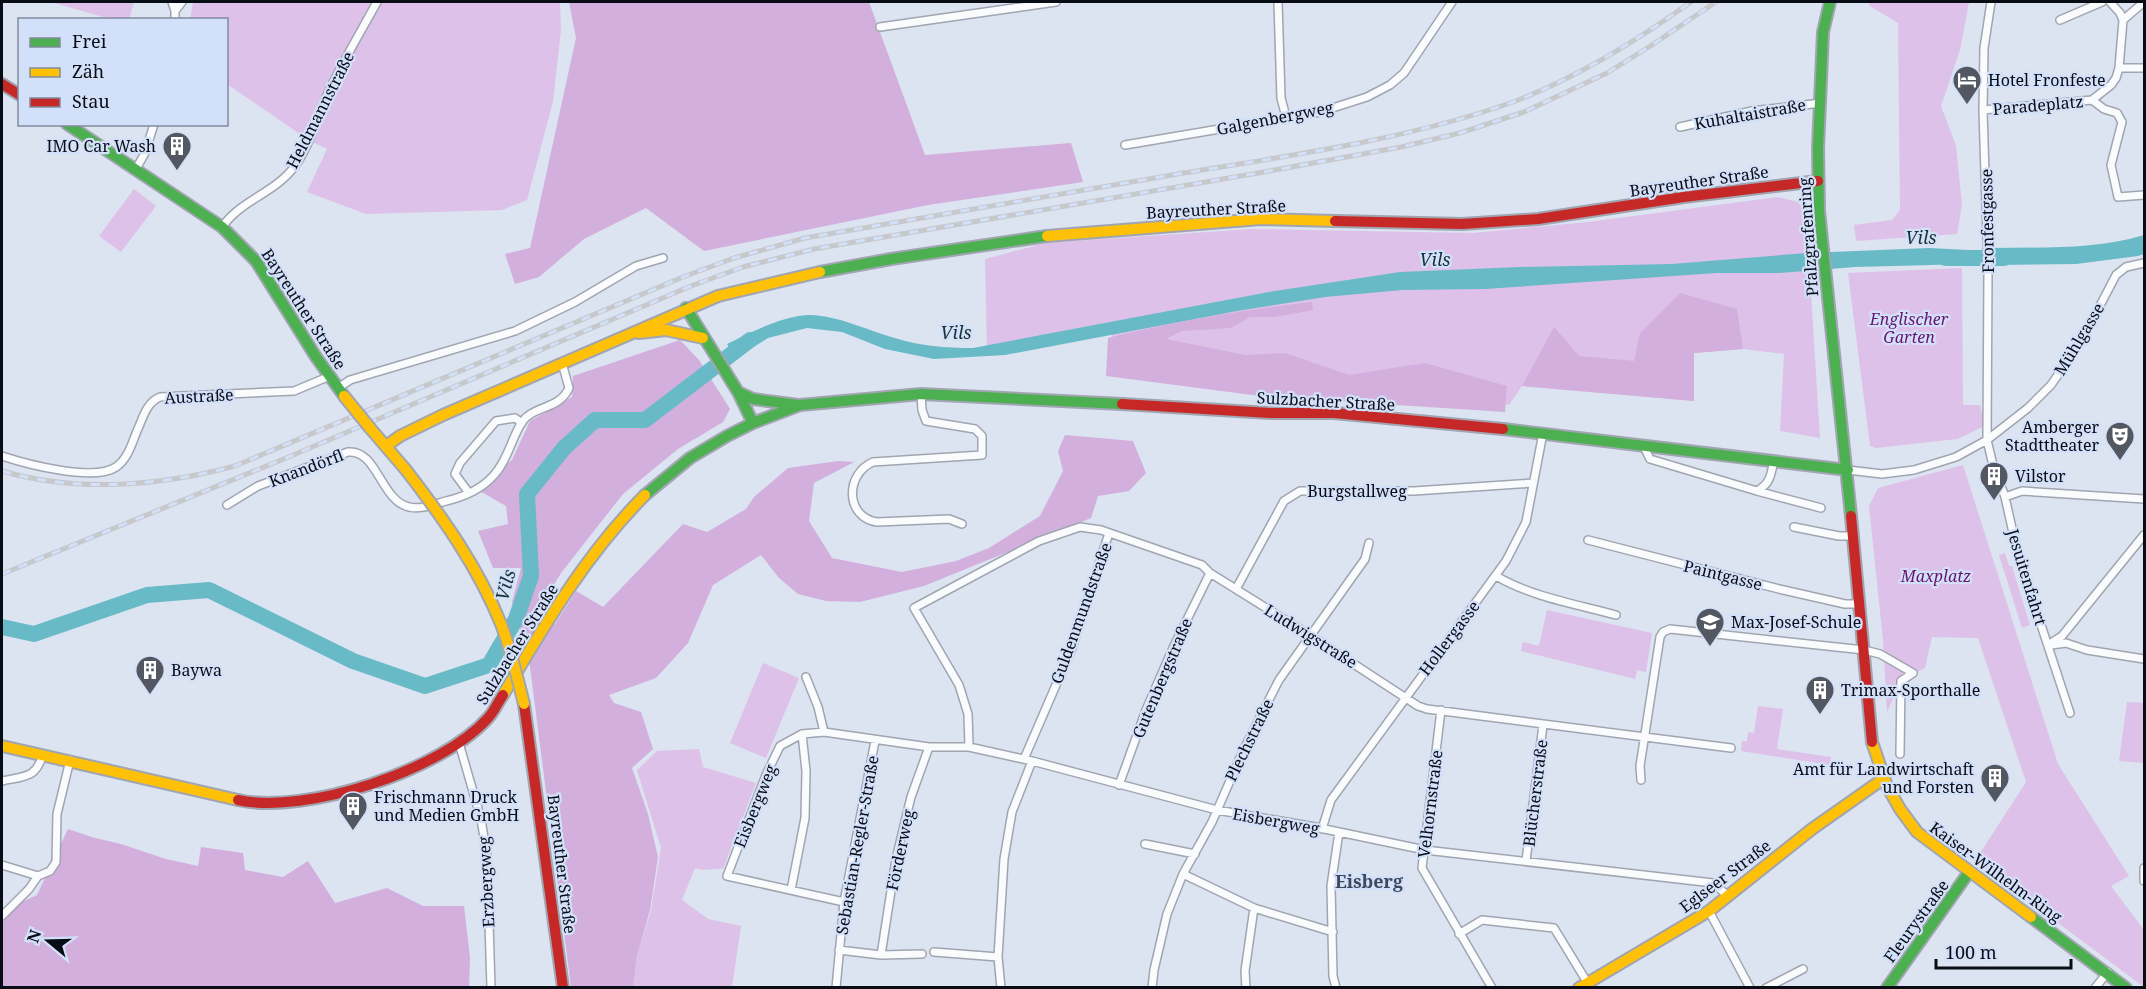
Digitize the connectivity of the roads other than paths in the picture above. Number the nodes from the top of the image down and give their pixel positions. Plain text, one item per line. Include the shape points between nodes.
1 (172, 2) edge
2 (182, 2) edge
3 (377, 2) edge
4 (1056, 2) edge
5 (1278, 2) edge
6 (1452, 2) edge
7 (1830, 2) edge
8 (1991, 2) edge
9 (2102, 2) edge
10 (2110, 2) edge
11 (2145, 2) edge
12 (176, 11) junction
13 (175, 18) edge
14 (2060, 20) dead end
15 (2122, 20) junction
16 (880, 27) dead end
17 (2119, 68) junction
18 (2145, 68) edge
19 (2, 84) edge
20 (18, 94) edge
21 (2092, 100) junction
22 (1821, 103) junction
23 (1983, 110) junction
24 (1286, 117) junction
25 (70, 126) edge
26 (153, 126) edge
27 (1680, 127) dead end
28 (1125, 145) dead end
29 (136, 169) junction
30 (1818, 181) junction
31 (2145, 195) edge
32 (222, 227) junction
33 (663, 258) dead end
34 (2145, 263) edge
35 (686, 308) junction
36 (627, 334) junction
37 (704, 338) junction
38 (562, 363) junction
39 (330, 376) junction
40 (341, 392) junction
41 (921, 394) junction
42 (750, 403) junction
43 (800, 405) junction
44 (522, 423) junction
45 (753, 423) junction
46 (1543, 433) junction
47 (1987, 441) junction
48 (1643, 445) junction
49 (386, 446) junction
50 (2, 456) edge
51 (1774, 460) junction
52 (1848, 470) junction
53 (1533, 483) junction
54 (1757, 491) junction
55 (469, 493) junction
56 (2005, 497) junction
57 (2145, 499) edge
58 (227, 505) dead end
59 (1821, 508) dead end
60 (962, 524) dead end
61 (1794, 528) dead end
62 (1109, 533) junction
63 (2145, 535) edge
64 (1853, 536) junction
65 (1588, 540) dead end
66 (1369, 543) dead end
67 (1210, 573) junction
68 (1496, 576) junction
69 (1236, 589) junction
70 (1859, 604) junction
71 (1616, 615) dead end
72 (1311, 636) junction
73 (2048, 645) junction
74 (1864, 650) junction
75 (2145, 659) edge
76 (806, 677) dead end
77 (1406, 696) junction
78 (1441, 710) junction
79 (2070, 713) dead end
80 (1543, 725) junction
81 (824, 732) junction
82 (802, 734) junction
83 (1644, 737) junction
84 (875, 741) junction
85 (459, 743) junction
86 (2, 746) edge
87 (929, 747) junction
88 (969, 747) junction
89 (1731, 748) dead end
90 (43, 754) junction
91 (1900, 754) dead end
92 (1024, 759) junction
93 (70, 760) junction
94 (1032, 761) junction
95 (1883, 779) junction
96 (1641, 780) dead end
97 (2, 781) edge
98 (1119, 785) junction
99 (1216, 810) junction
100 (1322, 829) junction
101 (1339, 832) junction
102 (1145, 844) dead end
103 (1425, 850) junction
104 (1195, 854) junction
105 (1526, 861) junction
106 (2, 866) edge
107 (2145, 868) edge
108 (1970, 872) junction
109 (1183, 874) junction
110 (38, 876) junction
111 (2145, 881) edge
112 (791, 890) junction
113 (1728, 896) junction
114 (844, 902) junction
115 (1254, 908) junction
116 (1709, 911) junction
117 (2, 916) edge
118 (1332, 932) junction
119 (1459, 934) junction
120 (839, 950) junction
121 (934, 952) dead end
122 (922, 954) dead end
123 (881, 955) junction
124 (998, 957) junction
125 (1803, 969) dead end
126 (2108, 972) junction
127 (1583, 985) edge
128 (491, 987) edge
129 (563, 987) edge
130 (836, 987) edge
131 (1001, 987) edge
132 (1152, 987) edge
133 (1246, 987) edge
134 (1336, 987) edge
135 (1492, 987) edge
136 (1750, 987) edge
137 (1766, 987) edge
138 (1887, 987) edge
139 (2095, 987) edge
140 (2126, 987) edge

1 - 12 street
2 - 12 street
3 - 32 street, Heldmannstraße via 296,164 282,181 241,206
4 - 16 street
5 - 24 street via 1281,98
6 - 24 street, Galgenbergweg via 1404,73 1390,85 1320,112
7 - 22 main road, Pfalzgrafenring via 1823,32
8 - 23 street, Fronfestgasse via 1984,48
9 - 14 street
10 - 15 street
11 - 15 street
12 - 13 street
15 - 17 street
17 - 18 street
17 - 21 street, Paradeplatz via 2111,85
19 - 20 main road
21 - 23 street, Paradeplatz
21 - 31 street, Paradeplatz via 2117,113 2122,122 2111,165 2118,197
22 - 27 street, Kuhaltaistraße via 1752,111
22 - 30 main road, Pfalzgrafenring
23 - 47 street, Fronfestgasse via 1988,270
24 - 28 street, Galgenbergweg
25 - 29 main road, Bayreuther Straße
26 - 29 street
29 - 32 main road, Bayreuther Straße
30 - 35 main road, Bayreuther Straße via 1538,219 1462,224 1261,219 1044,236 810,274 718,296
30 - 52 main road, Pfalzgrafenring via 1826,290
32 - 39 main road, Bayreuther Straße via 256,261
33 - 40 street, Bayreuther Straße via 636,266 515,331 350,380
34 - 47 street, Mühlgasse via 2126,267 2116,275 2082,340 2051,385
35 - 36 main road, Bayreuther Straße
35 - 37 main road
36 - 37 main road, Bayreuther Straße via 666,330
36 - 38 main road, Bayreuther Straße
37 - 42 main road via 738,392
38 - 44 street via 569,388 565,398
38 - 49 main road, Bayreuther Straße via 443,415
39 - 40 main road, Bayreuther Straße
39 - 50 street, Austraße via 294,391 152,400 126,456 115,468 95,472 60,470
40 - 49 main road, Bayreuther Straße, bridge
41 - 43 main road, Sulzbacher Straße
41 - 46 main road, Sulzbacher Straße via 1334,413
41 - 60 street via 926,422 975,429 982,436 982,455 868,464 852,487 855,508 870,521 949,519
42 - 43 main road, Sulzbacher Straße
42 - 45 main road
43 - 45 main road, Sulzbacher Straße
44 - 55 street, Knandörfl via 493,476
44 - 55 street via 515,418 496,421 460,463 455,474
45 - 85 main road, Sulzbacher Straße via 690,458 619,521 558,603 489,718
46 - 48 main road, Sulzbacher Straße
46 - 53 street, Hollergasse
47 - 52 street, Mühlgasse via 1956,457 1914,470 1882,474
47 - 56 street, Jesuitenfahrt
48 - 51 main road, Sulzbacher Straße
48 - 54 street via 1650,459
49 - 129 main road, Bayreuther Straße, bridge via 452,532 490,600 510,650 531,745
51 - 52 main road, Sulzbacher Straße
51 - 54 street via 1766,486
52 - 64 main road, Kaiser-Wilhelm-Ring
53 - 68 street, Hollergasse via 1526,522
53 - 69 street, Burgstallweg via 1414,491 1299,491 1284,501
54 - 59 street
55 - 58 street, Knandörfl via 420,508 404,506 392,497 363,455 355,451 258,486
56 - 57 street via 2022,491
56 - 73 street, Jesuitenfahrt via 2018,555
61 - 64 street
62 - 67 street, Ludwigstraße via 1202,565
62 - 88 street, Ludwigstraße via 1080,528 1039,542 914,608 959,685 968,714
62 - 92 street, Guldenmundstraße via 1072,648
63 - 73 street via 2062,636
64 - 70 main road, Kaiser-Wilhelm-Ring
65 - 70 street, Paintgasse via 1779,589
66 - 72 street, Plechstraße via 1365,559
67 - 69 street, Ludwigstraße
67 - 98 street, Gutenbergstraße via 1146,710
68 - 71 street via 1536,593
68 - 77 street, Hollergasse
69 - 72 street, Ludwigstraße
70 - 74 main road, Kaiser-Wilhelm-Ring
72 - 77 street, Ludwigstraße
72 - 99 street, Plechstraße via 1279,680
73 - 75 street via 2066,643
73 - 79 street, Jesuitenfahrt
74 - 83 street via 1670,629 1660,637
74 - 91 street via 1880,654 1913,673 1901,681
74 - 95 main road, Kaiser-Wilhelm-Ring via 1870,733
76 - 81 street
77 - 78 street, Ludwigstraße via 1418,706
77 - 100 street, Hollergasse via 1331,800
78 - 80 street, Ludwigstraße
78 - 103 street, Velhornstraße
80 - 83 street, Ludwigstraße
80 - 105 street, Blücherstraße
81 - 82 street, Eisbergweg
81 - 84 street, Eisbergweg
82 - 112 street via 805,818
82 - 112 street, Eisbergweg via 780,746 728,876
83 - 89 street, Ludwigstraße
83 - 96 street
84 - 87 street, Eisbergweg
84 - 114 street, Sebastian-Regler-Straße
85 - 93 main road, Sulzbacher Straße via 419,766 368,785 322,797 270,803 207,794
85 - 128 street, Erzbergweg via 481,819 487,856
86 - 90 main road, Sulzbacher Straße
87 - 88 street, Eisbergweg
87 - 123 street, Förderweg via 911,797 896,860
88 - 92 street, Eisbergweg
90 - 93 main road, Sulzbacher Straße
90 - 97 street via 39,768 32,774
92 - 94 street, Eisbergweg
93 - 110 street via 57,814 56,862 50,871
94 - 98 street, Eisbergweg
94 - 124 street via 1012,812 1004,859
95 - 108 main road, Kaiser-Wilhelm-Ring via 1894,802 1917,832
95 - 113 main road, Eglseer Straße
98 - 99 street, Eisbergweg
99 - 100 street, Eisbergweg
99 - 104 street, Plechstraße
100 - 101 street, Eisbergweg
101 - 103 street, Eisbergweg
101 - 118 street via 1331,886
102 - 104 street
103 - 105 street, Eisbergweg
103 - 119 street, Velhornstraße via 1422,868
104 - 109 street, Plechstraße
105 - 113 street, Eisbergweg via 1713,883
106 - 110 street
107 - 111 street
108 - 126 main road, Kaiser-Wilhelm-Ring
108 - 138 main road, Fleurystraße
109 - 115 street
109 - 132 street, Plechstraße via 1167,914
110 - 117 street
112 - 114 street
113 - 116 main road, Eglseer Straße
114 - 120 street, Sebastian-Regler-Straße
115 - 118 street
115 - 133 street
116 - 127 main road, Eglseer Straße
116 - 136 street
118 - 134 street
119 - 127 street via 1482,920 1554,928
119 - 135 street, Velhornstraße
120 - 123 street, Sebastian-Regler-Straße
120 - 130 street, Sebastian-Regler-Straße
121 - 124 street
122 - 123 street, Sebastian-Regler-Straße
124 - 131 street
125 - 137 street
126 - 139 street
126 - 140 main road, Kaiser-Wilhelm-Ring

